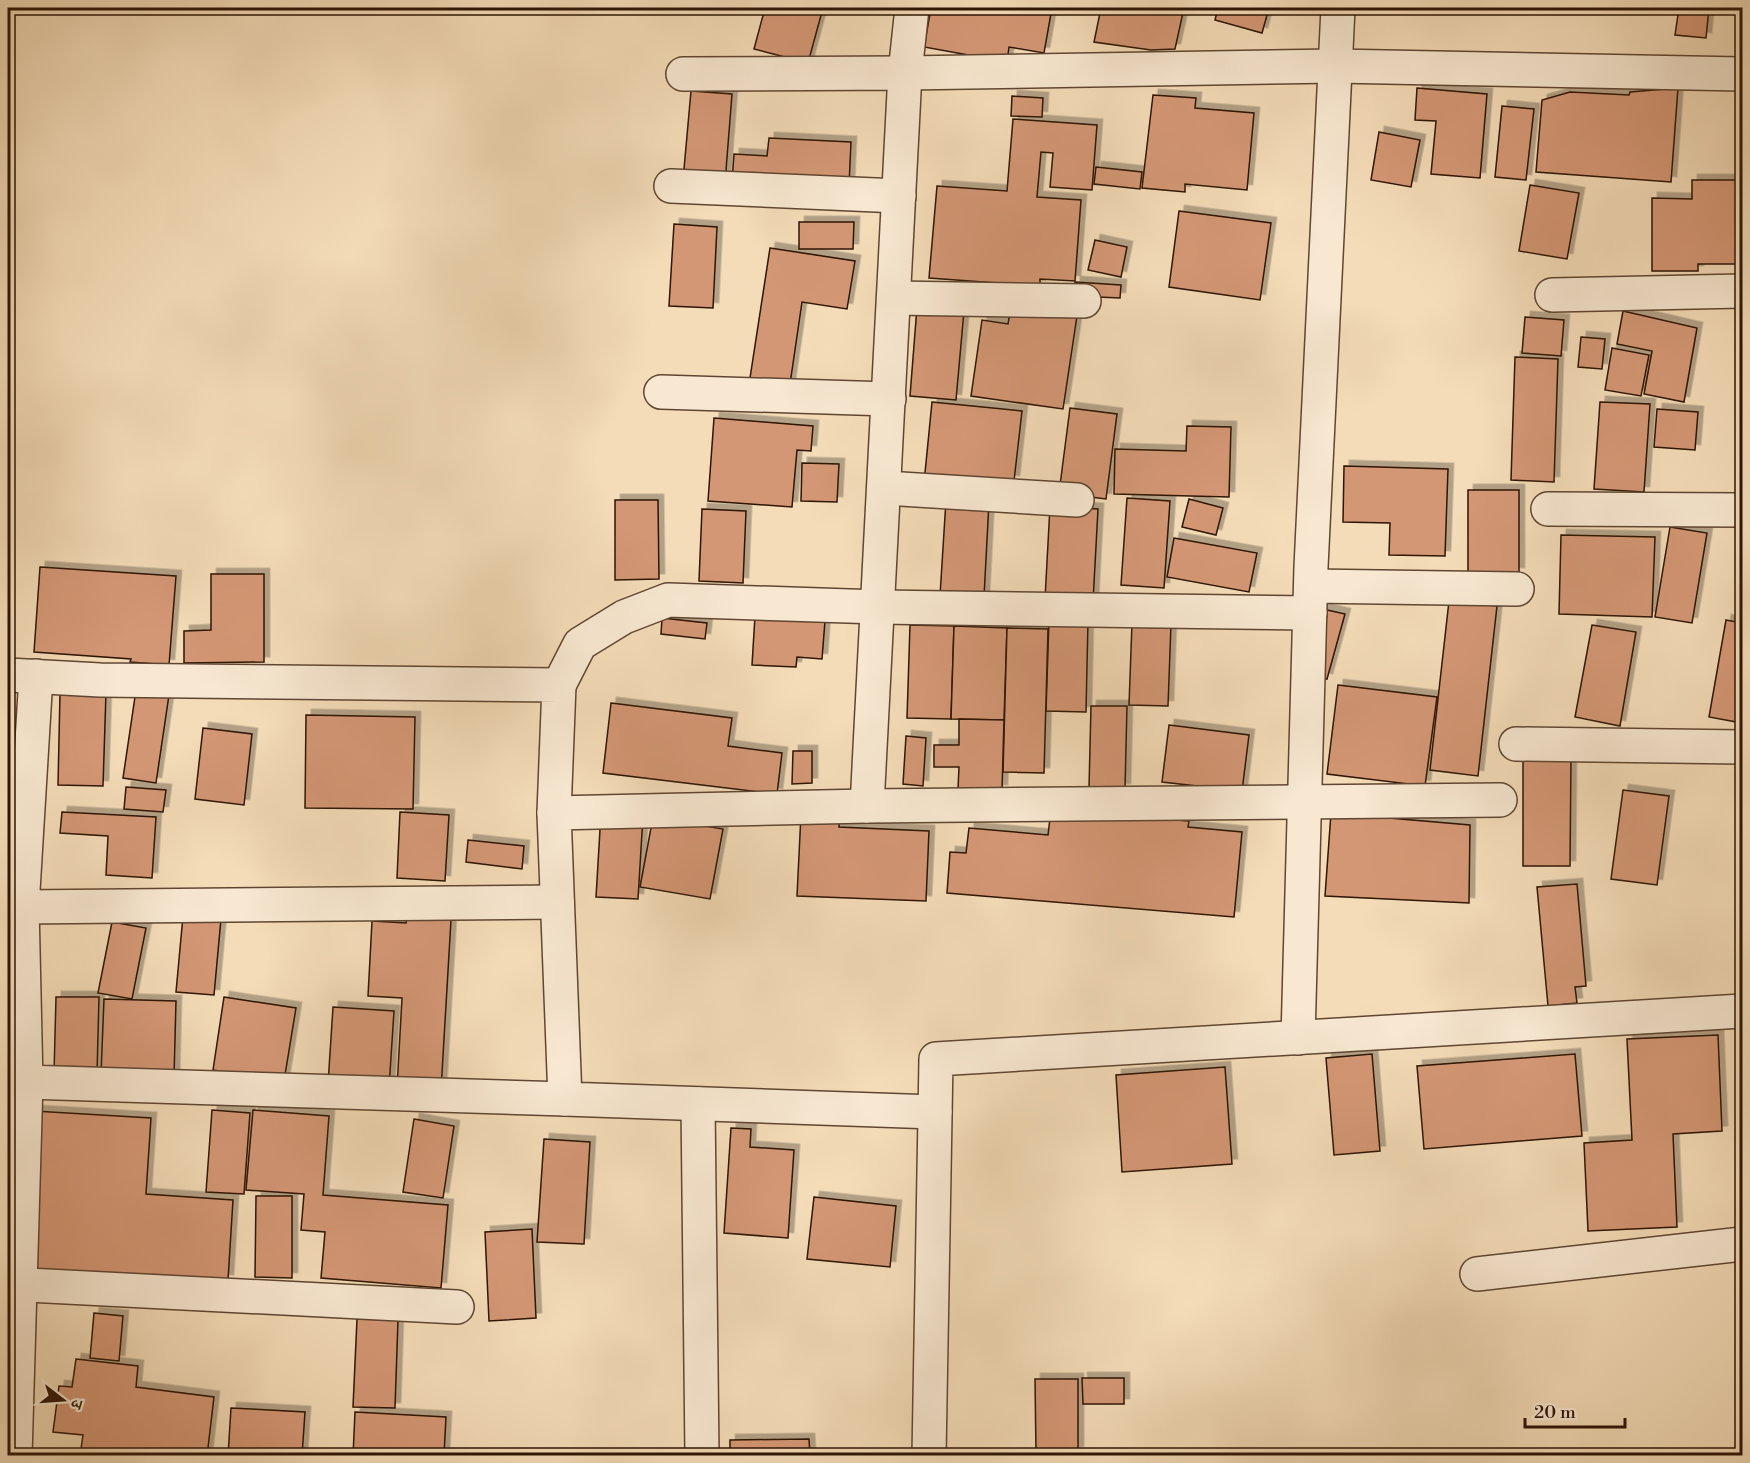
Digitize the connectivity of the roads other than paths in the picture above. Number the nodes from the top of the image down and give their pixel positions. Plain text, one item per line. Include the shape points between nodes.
1 (912, 8) edge
2 (1338, 8) edge
3 (1335, 66) junction
4 (905, 73) junction
5 (683, 74) dead end
6 (1743, 74) edge
7 (671, 186) dead end
8 (899, 196) junction
9 (1743, 291) edge
10 (1552, 295) dead end
11 (894, 298) junction
12 (1084, 301) dead end
13 (662, 392) dead end
14 (889, 399) junction
15 (885, 488) junction
16 (1077, 500) dead end
17 (1548, 510) dead end
18 (1743, 510) edge
19 (1516, 589) dead end
20 (1310, 600) junction
21 (879, 607) junction
22 (22, 676) edge
23 (559, 685) junction
24 (1516, 744) dead end
25 (1743, 747) edge
26 (1500, 800) dead end
27 (1305, 801) junction
28 (867, 806) junction
29 (554, 813) junction
30 (557, 902) junction
31 (15, 907) edge
32 (1743, 1011) edge
33 (1298, 1038) junction
34 (17, 1082) edge
35 (565, 1098) junction
36 (698, 1104) junction
37 (935, 1112) junction
38 (1743, 1244) edge
39 (1477, 1274) dead end
40 (14, 1284) edge
41 (457, 1307) dead end
42 (15, 1455) edge
43 (702, 1455) edge
44 (928, 1455) edge

1 - 4 street
2 - 3 street
3 - 4 street
3 - 6 street
3 - 20 street
4 - 5 street
4 - 8 street
7 - 8 street
8 - 11 street
9 - 10 street
11 - 12 street
11 - 14 street
13 - 14 street
14 - 15 street
15 - 16 street
15 - 21 street
17 - 18 street
19 - 20 street
20 - 21 street
20 - 27 street
21 - 23 street via 668,600 624,616 580,644
21 - 28 street
22 - 23 street
22 - 31 street
23 - 29 street
24 - 25 street
26 - 27 street
27 - 28 street
27 - 33 street
28 - 29 street
29 - 30 street
30 - 31 street
30 - 35 street
31 - 34 street
32 - 33 street
33 - 37 street via 936,1059
34 - 35 street
34 - 40 street
35 - 36 street
36 - 37 street
36 - 43 street
37 - 44 street
38 - 39 street
40 - 41 street
40 - 42 street

